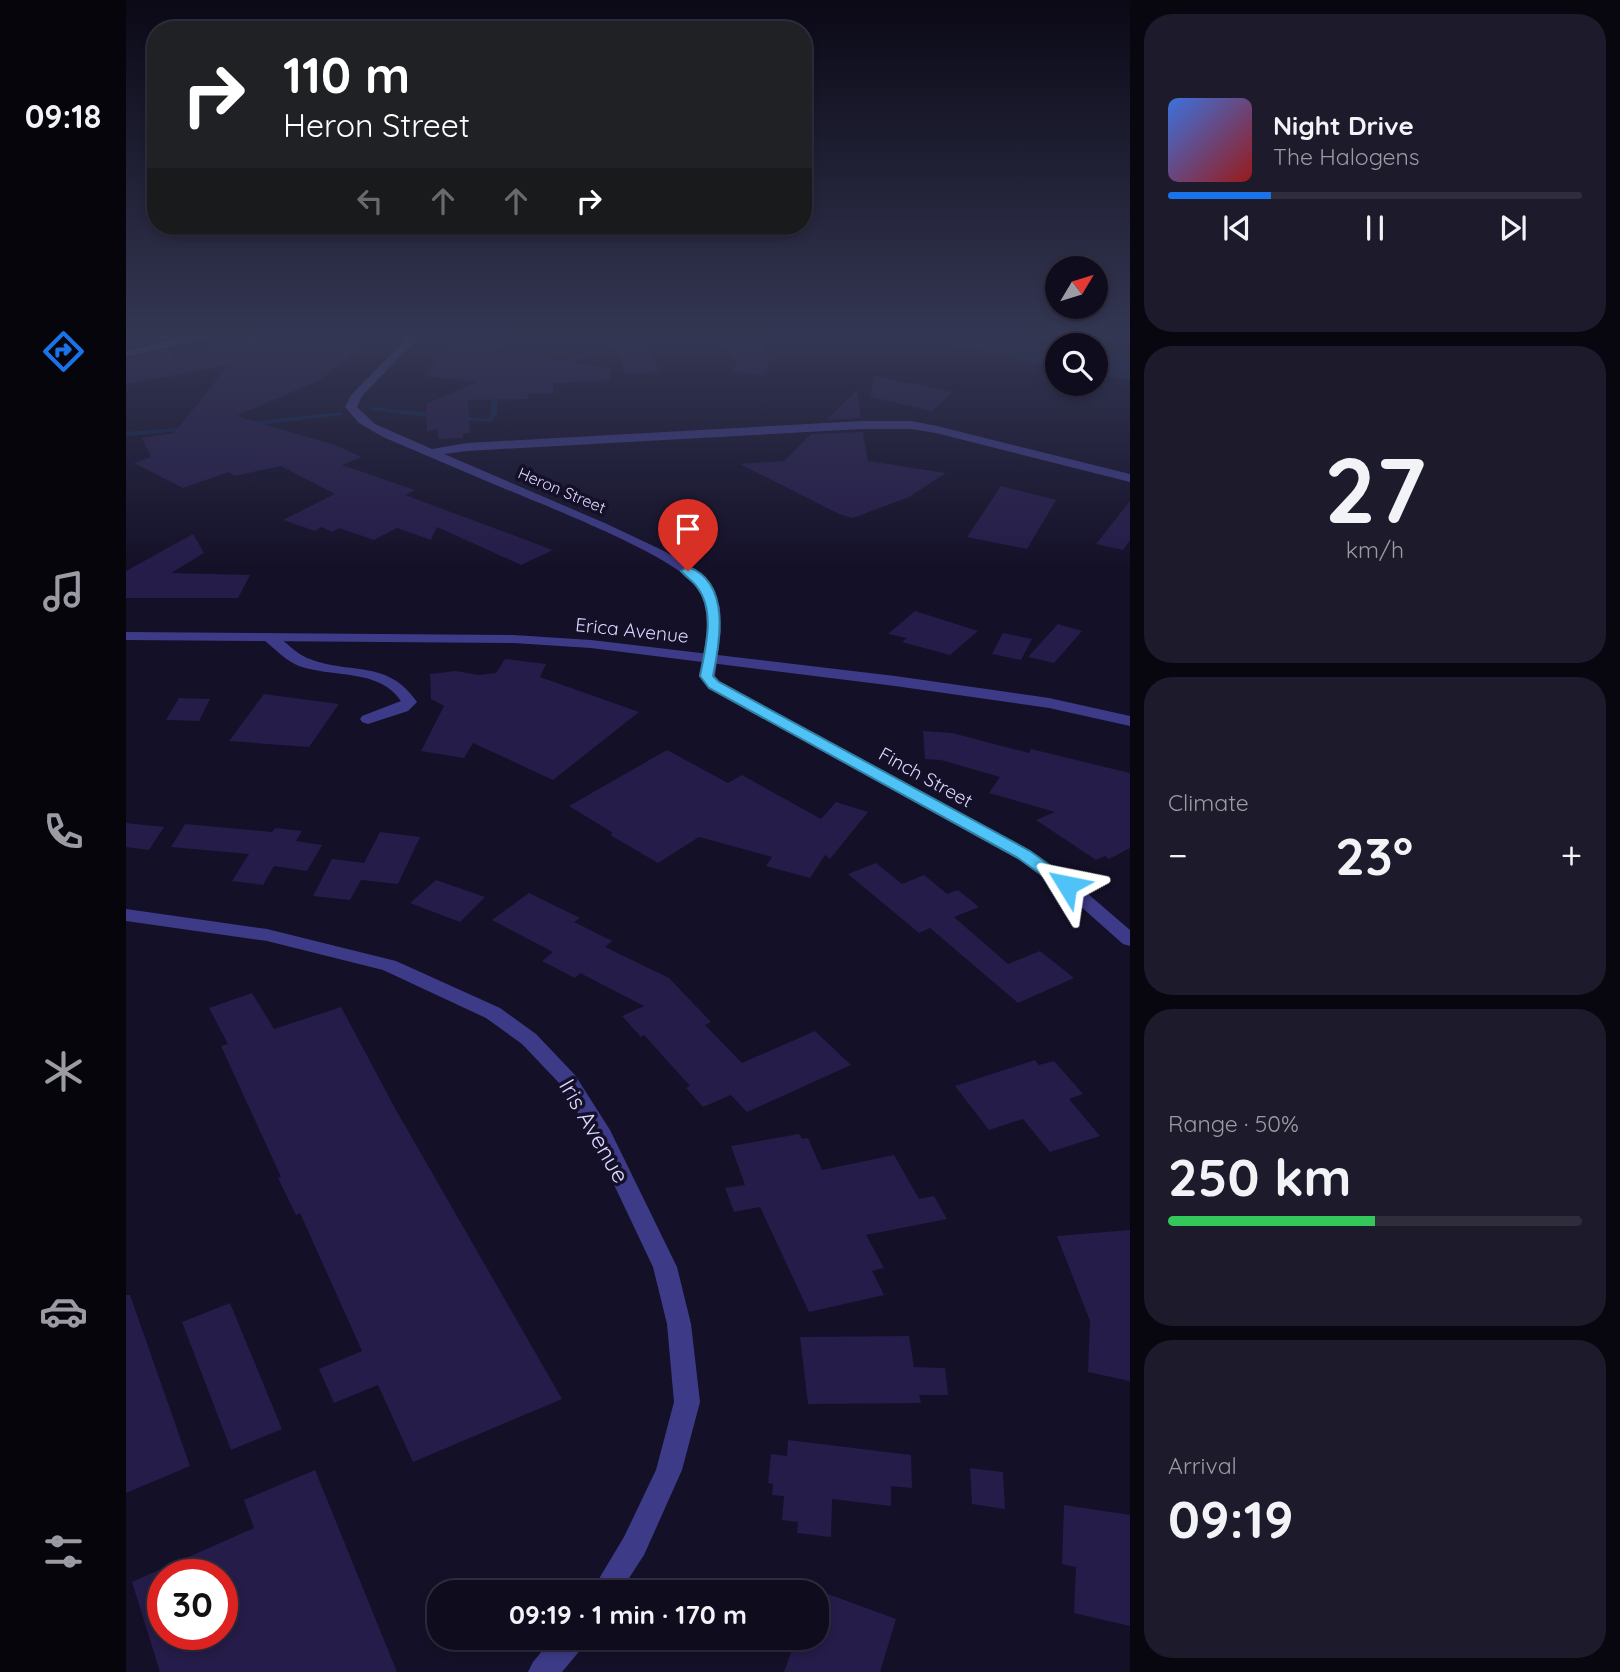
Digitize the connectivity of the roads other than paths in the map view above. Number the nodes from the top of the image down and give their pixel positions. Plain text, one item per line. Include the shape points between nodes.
1 (354, 412) edge
2 (430, 453) junction
3 (1130, 478) edge
4 (126, 636) edge
5 (269, 637) junction
6 (710, 658) junction
7 (368, 719) dead end
8 (1130, 721) edge
9 (126, 915) edge
10 (1130, 940) edge
11 (613, 1580) edge
12 (561, 1650) edge
13 (542, 1672) edge

1 - 2 street, Heron Street via 367,425
2 - 3 street via 467,447 911,425
2 - 6 street, Heron Street via 584,518 688,571 705,587 712,605
4 - 5 street, Erica Avenue
5 - 6 street, Erica Avenue via 513,639
5 - 7 street via 301,661 377,677 405,694 409,702 402,708
6 - 8 street, Erica Avenue via 1049,703
6 - 10 street, Finch Street via 706,676 714,685 1024,855
9 - 11 street, Iris Avenue via 267,935 389,965 493,1013 529,1038 568,1080 599,1130 665,1267 679,1324 687,1402 669,1470 634,1546
12 - 13 street

